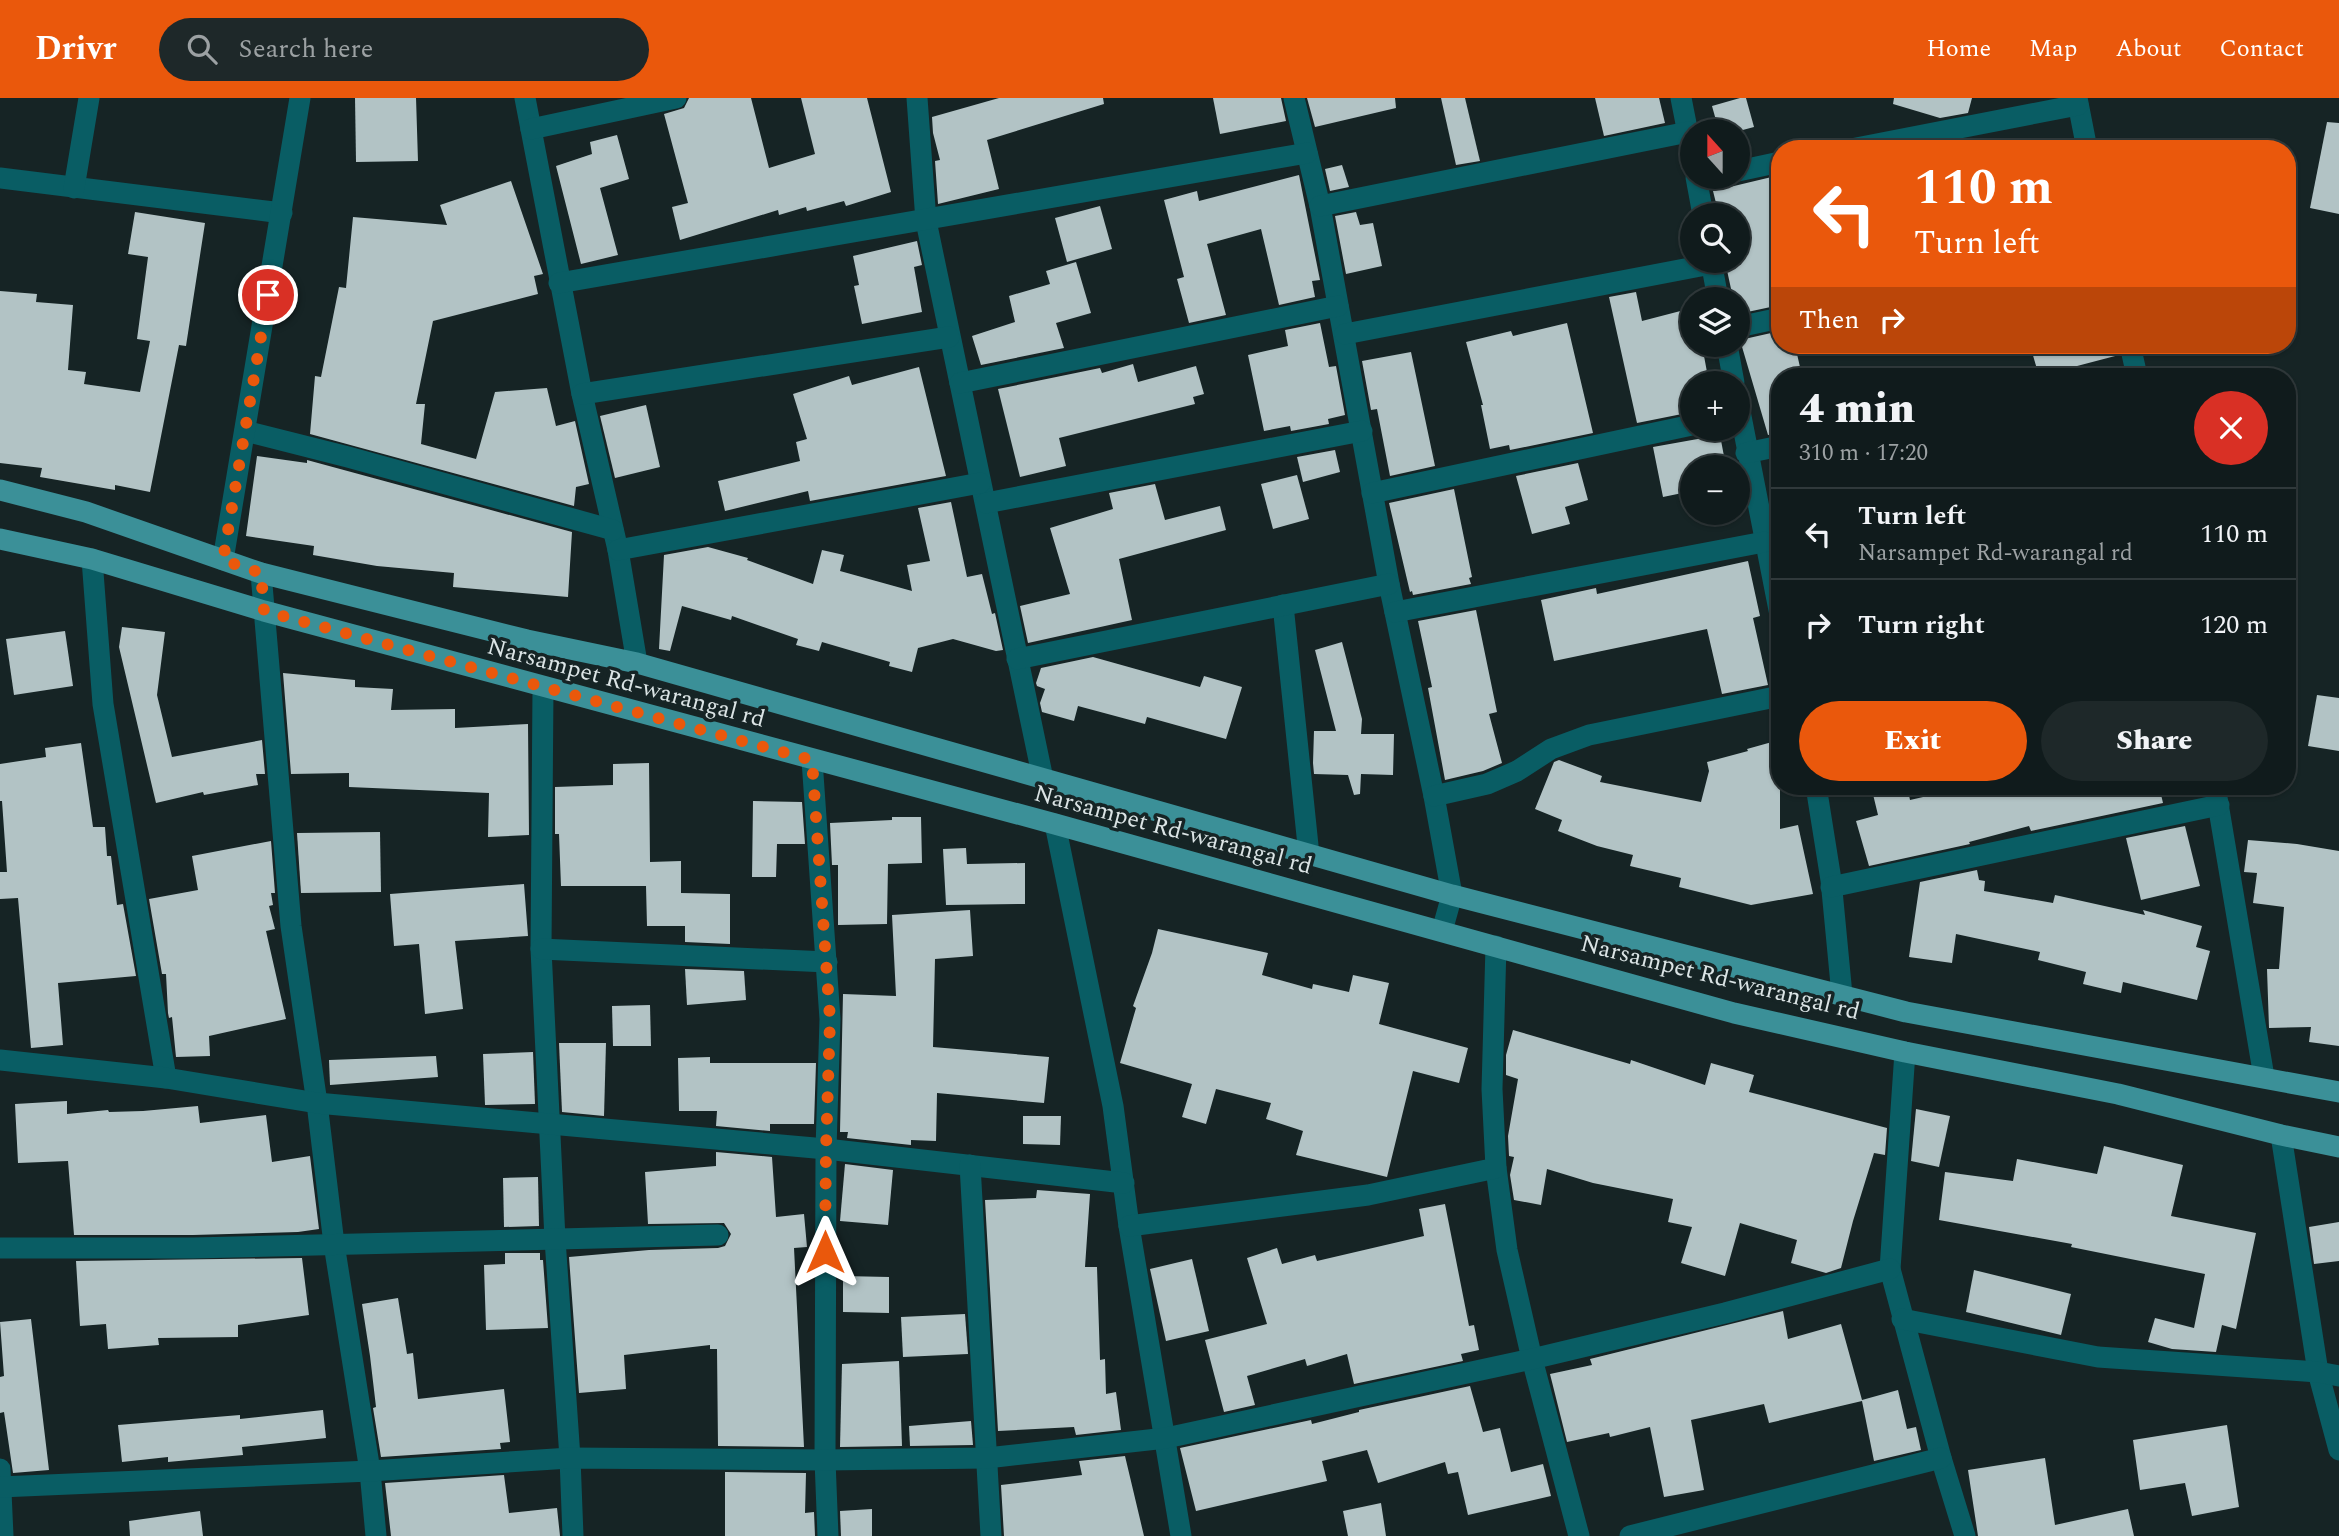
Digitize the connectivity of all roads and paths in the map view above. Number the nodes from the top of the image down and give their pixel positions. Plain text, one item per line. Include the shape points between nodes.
1 (89, 98) edge
2 (300, 98) edge
3 (525, 98) edge
4 (676, 98) edge
5 (919, 98) edge
6 (1294, 98) edge
7 (1681, 98) edge
8 (2077, 102) edge
9 (1685, 119) edge
10 (531, 129) junction
11 (1680, 134) edge
12 (1894, 140) edge
13 (2085, 140) edge
14 (1307, 153) junction
15 (1771, 164) edge
16 (1750, 168) edge
17 (0, 178) edge
18 (74, 188) junction
19 (1320, 206) junction
20 (282, 213) junction
21 (926, 221) junction
22 (1680, 268) edge
23 (559, 283) junction
24 (1338, 306) junction
25 (1771, 320) edge
26 (1750, 324) edge
27 (1345, 334) junction
28 (949, 337) junction
29 (960, 383) junction
30 (582, 394) junction
31 (1680, 428) edge
32 (245, 431) junction
33 (1362, 431) junction
34 (1744, 441) edge
35 (1771, 448) edge
36 (1746, 453) junction
37 (0, 490) edge
38 (983, 493) junction
39 (1372, 493) junction
40 (0, 539) edge
41 (616, 540) junction
42 (1764, 541) junction
43 (92, 559) junction
44 (223, 560) junction
45 (261, 573) junction
46 (1771, 573) edge
47 (1389, 584) junction
48 (1283, 605) junction
49 (264, 611) junction
50 (1395, 612) junction
51 (1017, 659) junction
52 (637, 663) junction
53 (543, 688) junction
54 (1771, 698) edge
55 (812, 760) junction
56 (1043, 779) junction
57 (1817, 795) edge
58 (2217, 795) edge
59 (1434, 796) junction
60 (1055, 824) junction
61 (1309, 855) junction
62 (1831, 887) junction
63 (1452, 895) junction
64 (1442, 930) junction
65 (1496, 946) junction
66 (541, 949) junction
67 (827, 962) junction
68 (1842, 995) junction
69 (1905, 1052) junction
70 (0, 1060) edge
71 (2264, 1077) junction
72 (166, 1078) junction
73 (2339, 1092) edge
74 (317, 1104) junction
75 (550, 1123) junction
76 (2281, 1135) junction
77 (2339, 1147) edge
78 (826, 1149) junction
79 (970, 1165) junction
80 (1496, 1168) junction
81 (1124, 1182) junction
82 (1129, 1226) junction
83 (719, 1236) dead end
84 (555, 1239) junction
85 (334, 1244) junction
86 (0, 1248) edge
87 (1890, 1269) junction
88 (1902, 1319) junction
89 (1532, 1359) junction
90 (2318, 1372) junction
91 (2339, 1376) edge
92 (1166, 1438) junction
93 (2339, 1450) edge
94 (570, 1458) junction
95 (987, 1458) junction
96 (1941, 1458) junction
97 (825, 1460) junction
98 (370, 1471) junction
99 (1, 1481) edge
100 (3, 1536) edge
101 (376, 1536) edge
102 (573, 1536) edge
103 (828, 1536) edge
104 (991, 1536) edge
105 (1181, 1536) edge
106 (1578, 1536) edge
107 (1630, 1536) edge
108 (1965, 1536) edge

1 - 18 street
2 - 20 street
3 - 10 street
4 - 10 street
5 - 21 street
6 - 14 street
7 - 9 street
8 - 12 street
8 - 13 street
10 - 23 street
11 - 19 street
14 - 19 street
14 - 21 street
15 - 16 street
17 - 18 street
18 - 20 street
19 - 24 street
20 - 32 street
21 - 23 street
21 - 28 street
22 - 27 street
23 - 30 street
24 - 27 street
24 - 29 street
25 - 26 street
27 - 33 street
28 - 29 street
28 - 30 street
29 - 38 street
30 - 41 street
31 - 39 street
32 - 41 street via 348,457
32 - 44 street
33 - 38 street
33 - 39 street
34 - 36 street
35 - 36 street
36 - 42 street
37 - 44 main road, Narsampet Rd-warangal rd via 86,512
38 - 41 street
38 - 51 street
39 - 47 street
40 - 43 main road, Narsampet Rd-warangal rd
41 - 52 street
42 - 46 street
42 - 50 street
43 - 49 main road, Narsampet Rd-warangal rd
43 - 72 street via 103,705
44 - 45 main road, Narsampet Rd-warangal rd
45 - 49 street
45 - 52 main road, Narsampet Rd-warangal rd
47 - 48 street
47 - 50 street
48 - 51 street
48 - 61 street
49 - 53 main road, Narsampet Rd-warangal rd
49 - 74 street via 291,926
50 - 59 street
51 - 56 street
52 - 56 main road, Narsampet Rd-warangal rd
53 - 55 main road, Narsampet Rd-warangal rd
53 - 66 street
54 - 59 street via 1589,735 1551,749 1487,784
55 - 60 main road, Narsampet Rd-warangal rd
55 - 67 street
56 - 61 main road, Narsampet Rd-warangal rd
57 - 62 street
58 - 62 street
58 - 71 street
59 - 63 street
60 - 64 main road, Narsampet Rd-warangal rd
60 - 81 street via 1113,1106
61 - 63 main road, Narsampet Rd-warangal rd
62 - 68 street
63 - 64 street
63 - 68 main road, Narsampet Rd-warangal rd
64 - 65 main road, Narsampet Rd-warangal rd
65 - 69 main road, Narsampet Rd-warangal rd via 1734,1013
65 - 80 street via 1492,1088
66 - 67 street
66 - 75 street
67 - 78 street
68 - 71 main road, Narsampet Rd-warangal rd via 1906,1013
69 - 76 main road, Narsampet Rd-warangal rd via 2118,1094
69 - 87 street
70 - 72 street
71 - 73 main road, Narsampet Rd-warangal rd
72 - 74 street
74 - 75 street
74 - 85 street
75 - 78 street
75 - 84 street
76 - 77 main road, Narsampet Rd-warangal rd
76 - 90 street
78 - 79 street
78 - 97 street
79 - 81 street
79 - 95 street
80 - 82 street via 1368,1195
80 - 89 street via 1507,1250
81 - 82 street
82 - 92 street
83 - 84 street
84 - 85 street
84 - 94 street
85 - 86 street
85 - 98 street
87 - 88 street
87 - 89 street
88 - 90 street via 2098,1357
88 - 96 street
89 - 92 street
89 - 106 street
90 - 91 street
90 - 93 street
92 - 95 street
92 - 105 street
94 - 97 street
94 - 98 street
94 - 102 street
95 - 97 street
95 - 104 street
96 - 107 street
96 - 108 street
97 - 103 street
98 - 99 street
98 - 101 street
99 - 100 street

